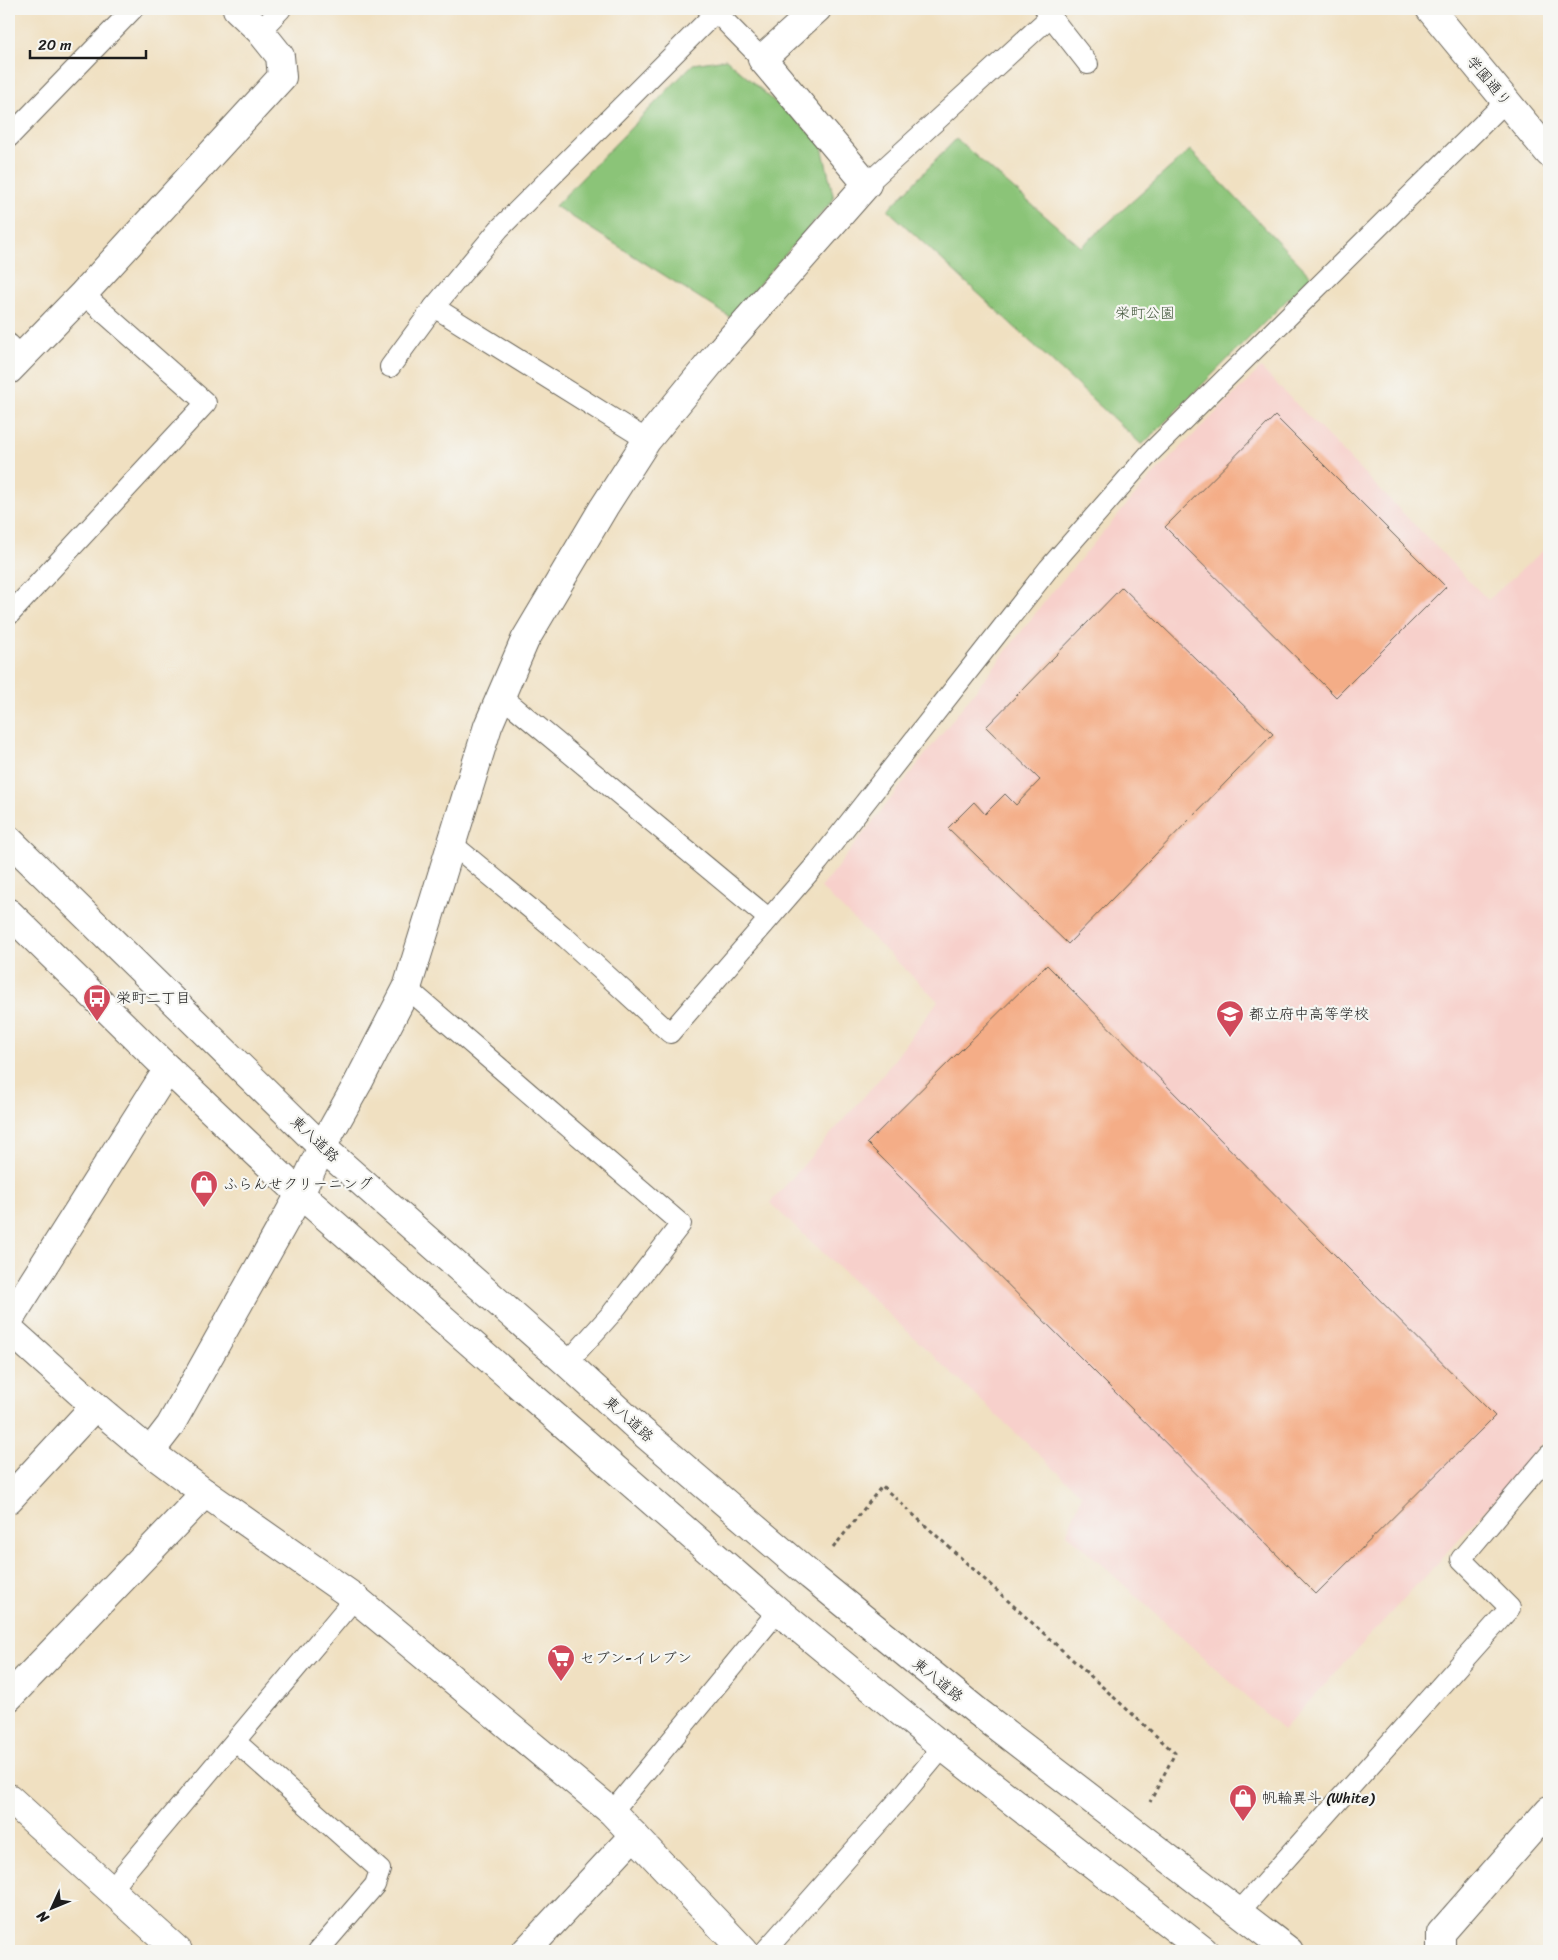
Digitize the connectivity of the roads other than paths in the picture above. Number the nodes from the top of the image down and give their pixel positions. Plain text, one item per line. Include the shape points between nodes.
1 (133, 9) edge
2 (238, 9) edge
3 (281, 9) edge
4 (817, 9) edge
5 (1430, 9) edge
6 (1048, 13) edge
7 (260, 31) junction
8 (762, 59) junction
9 (1088, 64) dead end
10 (1506, 101) junction
11 (9, 136) edge
12 (1549, 153) edge
13 (867, 184) junction
14 (83, 294) junction
15 (434, 307) junction
16 (13, 357) edge
17 (390, 367) dead end
18 (647, 440) junction
19 (9, 615) edge
20 (501, 696) junction
21 (9, 840) edge
22 (451, 843) junction
23 (9, 913) edge
24 (768, 918) junction
25 (407, 988) junction
26 (168, 1068) junction
27 (322, 1147) junction
28 (300, 1194) junction
29 (9, 1320) edge
30 (9, 1329) edge
31 (567, 1363) junction
32 (94, 1406) junction
33 (150, 1452) junction
34 (1549, 1455) edge
35 (205, 1493) junction
36 (9, 1499) edge
37 (355, 1598) junction
38 (778, 1612) junction
39 (9, 1697) edge
40 (236, 1742) junction
41 (943, 1747) junction
42 (9, 1798) edge
43 (1549, 1810) edge
44 (612, 1812) junction
45 (634, 1835) junction
46 (110, 1890) junction
47 (1238, 1913) junction
48 (746, 1950) edge
49 (178, 1951) edge
50 (318, 1951) edge
51 (526, 1951) edge
52 (1202, 1951) edge
53 (1289, 1951) edge
54 (1441, 1951) edge

1 - 11 lane
2 - 7 street
3 - 7 lane
4 - 8 street
5 - 10 street, 学園通り
6 - 9 lane
6 - 13 lane
7 - 14 street via 280,56 282,77
8 - 13 street
8 - 15 lane via 716,12 499,229
10 - 12 street, 学園通り
10 - 24 lane via 1144,460 1050,568 819,861
13 - 18 street via 720,351
14 - 16 street
14 - 19 lane via 206,403
15 - 17 lane
15 - 18 lane
18 - 20 street via 525,640
20 - 22 street via 488,726
20 - 24 lane
21 - 27 street, 東八道路
22 - 24 lane via 566,938 670,1033
22 - 25 street
23 - 26 street
25 - 27 street
25 - 31 lane via 682,1224 612,1313
26 - 28 street
26 - 29 street
27 - 28 street
27 - 31 street, 東八道路
28 - 33 street via 170,1426
28 - 38 street
30 - 32 street
31 - 47 street, 東八道路 via 811,1576 978,1712
32 - 33 street
32 - 36 street
33 - 35 street
34 - 47 lane via 1461,1560 1510,1608
35 - 37 street
35 - 39 street
37 - 40 lane
37 - 44 street
38 - 41 street
38 - 44 lane
40 - 46 lane
40 - 50 lane via 380,1870 375,1885
41 - 48 lane via 904,1794
41 - 52 street
42 - 46 street
43 - 54 street via 1441,1933
44 - 45 street
45 - 48 street
45 - 51 street
46 - 49 street
47 - 53 street, 東八道路

